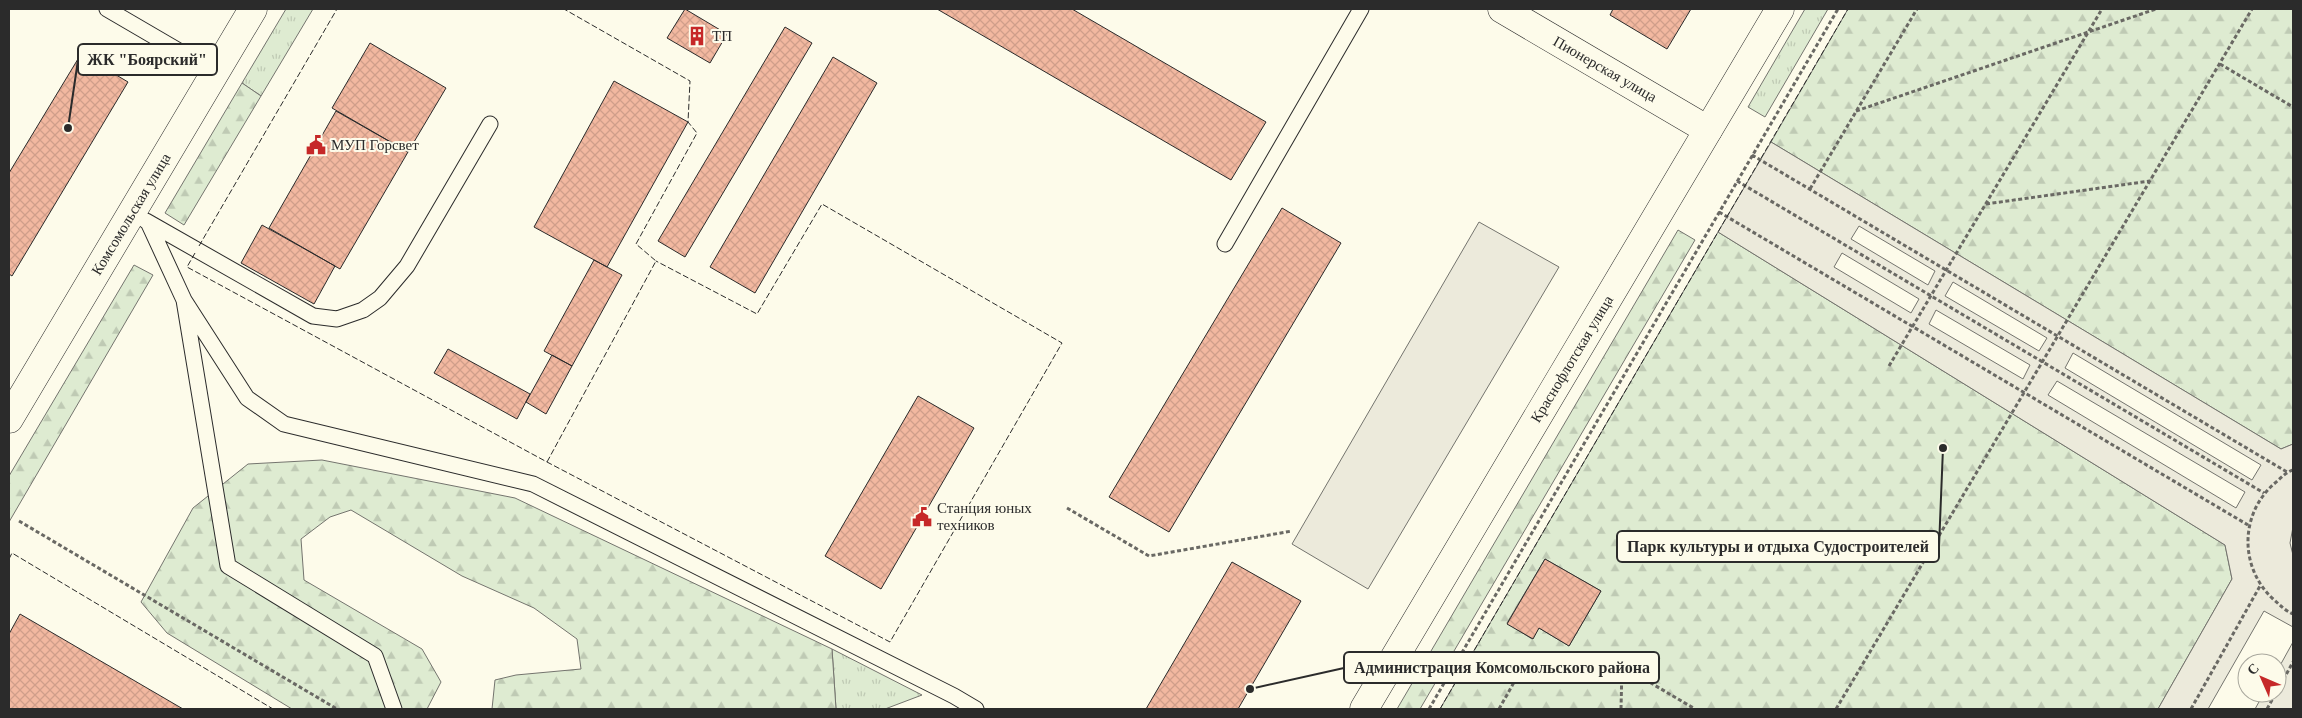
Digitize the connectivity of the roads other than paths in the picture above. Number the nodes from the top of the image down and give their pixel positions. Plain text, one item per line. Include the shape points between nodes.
1 (107, 9) edge
2 (253, 9) edge
3 (1361, 9) edge
4 (1502, 9) edge
5 (1780, 9) edge
6 (216, 72) junction
7 (490, 124) dead end
8 (1708, 130) junction
9 (140, 217) junction
10 (1225, 244) dead end
11 (184, 300) junction
12 (9, 419) edge
13 (394, 709) edge
14 (976, 709) edge
15 (1364, 709) edge

1 - 6 lane
2 - 6 street, Комсомольская улица
3 - 10 lane
4 - 8 street, Пионерская улица
5 - 8 street, Краснофлотская улица
6 - 9 street, Комсомольская улица
7 - 9 lane via 407,266 380,298 363,310 337,318 313,316
8 - 15 street, Краснофлотская улица
9 - 11 lane
9 - 12 street, Комсомольская улица
11 - 13 lane via 228,566 375,656
11 - 14 lane via 247,398 284,424 533,484

